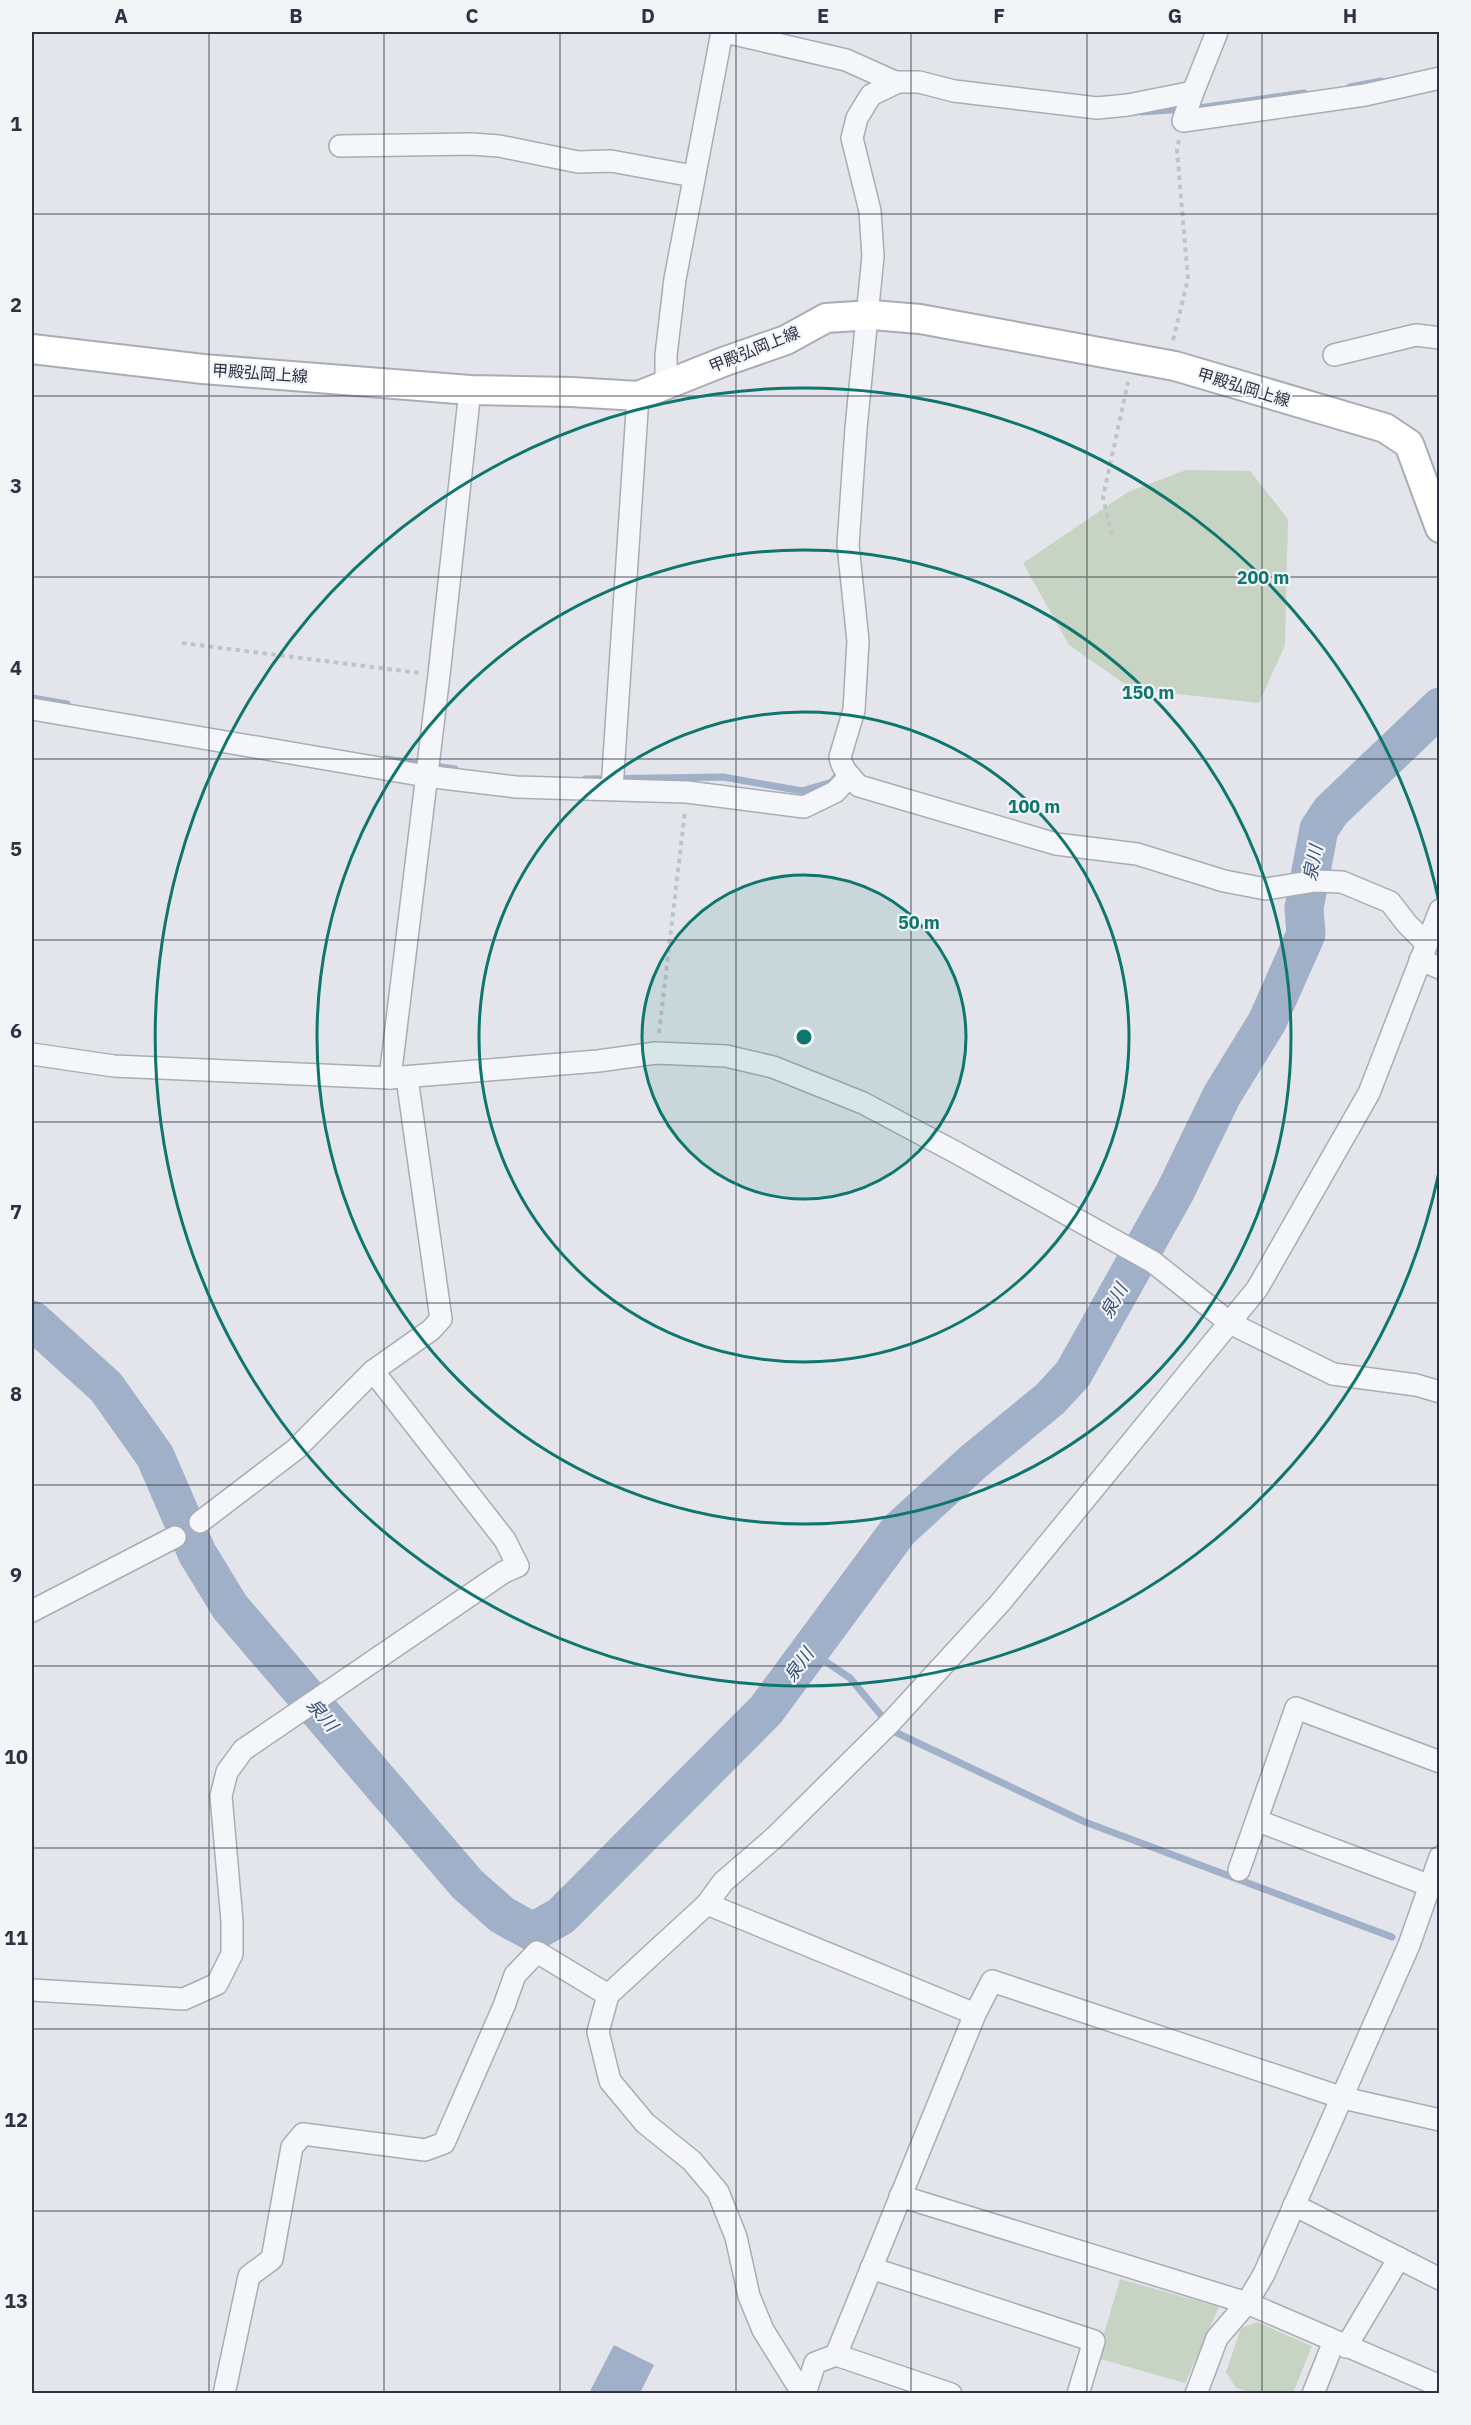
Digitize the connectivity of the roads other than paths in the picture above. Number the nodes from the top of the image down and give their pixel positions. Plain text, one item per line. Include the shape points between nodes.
1 (723, 32) edge
2 (1217, 32) edge
3 (1440, 78) edge
4 (895, 82) junction
5 (1188, 106) junction
6 (340, 146) dead end
7 (693, 176) junction
8 (876, 316) junction
9 (1440, 338) edge
10 (32, 349) edge
11 (1334, 355) dead end
12 (666, 385) junction
13 (470, 390) junction
14 (638, 396) junction
15 (1440, 528) edge
16 (32, 709) edge
17 (427, 766) junction
18 (846, 771) junction
19 (613, 777) junction
20 (1440, 910) edge
21 (1423, 952) junction
22 (1440, 968) edge
23 (32, 1054) edge
24 (398, 1078) junction
25 (1230, 1323) junction
26 (373, 1371) junction
27 (1440, 1392) edge
28 (200, 1522) dead end
29 (175, 1537) dead end
30 (32, 1611) edge
31 (1440, 1762) edge
32 (1258, 1821) junction
33 (1440, 1857) edge
34 (1239, 1870) dead end
35 (1428, 1885) junction
36 (707, 1904) junction
37 (32, 1990) edge
38 (608, 1995) junction
39 (975, 2014) junction
40 (1343, 2098) junction
41 (1440, 2120) edge
42 (900, 2196) junction
43 (1294, 2205) junction
44 (1398, 2258) junction
45 (871, 2268) junction
46 (1440, 2279) edge
47 (1247, 2303) junction
48 (1340, 2344) junction
49 (836, 2355) junction
50 (1440, 2386) edge
51 (806, 2390) edge
52 (1200, 2392) edge
53 (224, 2394) edge
54 (951, 2394) edge
55 (1078, 2394) edge
56 (1313, 2394) edge

1 - 4 street via 846,60
1 - 7 street
2 - 5 street
3 - 5 street via 1365,95
4 - 5 street via 920,82 954,91 1097,108
4 - 8 street via 871,95 857,118 852,138 870,212
6 - 7 street via 490,145 578,162 611,161
7 - 12 street via 675,279
8 - 12 main road, 甲殿弘岡上線 via 826,318 786,340
8 - 15 main road, 甲殿弘岡上線 via 920,319 1167,364 1385,428 1409,444
8 - 18 street via 848,545 858,641 854,710 840,757
9 - 11 street via 1416,335
10 - 13 main road, 甲殿弘岡上線 via 203,369
12 - 14 main road, 甲殿弘岡上線
13 - 14 main road, 甲殿弘岡上線
13 - 17 street
14 - 19 street
16 - 17 street
17 - 19 street via 516,787
17 - 24 street
18 - 19 street via 835,792 804,807 687,792
18 - 21 street via 859,786 1056,844 1137,854 1224,881 1266,889 1307,882 1342,882 1390,902
20 - 21 street
21 - 22 street
21 - 25 street via 1369,1092 1257,1289
23 - 24 street via 114,1066
24 - 25 street via 656,1053 726,1056 773,1067 863,1103 1131,1249
24 - 26 street via 441,1319
25 - 27 street via 1333,1374 1416,1384
25 - 36 street via 1000,1604 888,1726 775,1837 723,1882
26 - 28 street via 296,1449
26 - 37 street via 505,1540 518,1566 243,1750 227,1772 221,1796 232,1954 218,1984 184,1999
29 - 30 street
31 - 32 street via 1296,1708
32 - 34 street
32 - 35 street
33 - 35 street
35 - 40 street via 1409,1945
36 - 38 street
36 - 39 street
38 - 51 street via 598,2032 610,2080 645,2123 692,2161 718,2192 736,2237 749,2296 763,2330 796,2383
38 - 53 street via 537,1952 515,1975 444,2143 425,2150 303,2134 292,2147 272,2259 249,2276
39 - 40 street via 992,1981
39 - 42 street
40 - 41 street
40 - 43 street
42 - 45 street
42 - 47 street
43 - 44 street
43 - 47 street
44 - 46 street
44 - 48 street
45 - 49 street
45 - 55 street via 1094,2341
47 - 48 street
47 - 52 street via 1217,2338
48 - 50 street
48 - 56 street
49 - 51 street via 815,2363
49 - 54 street

